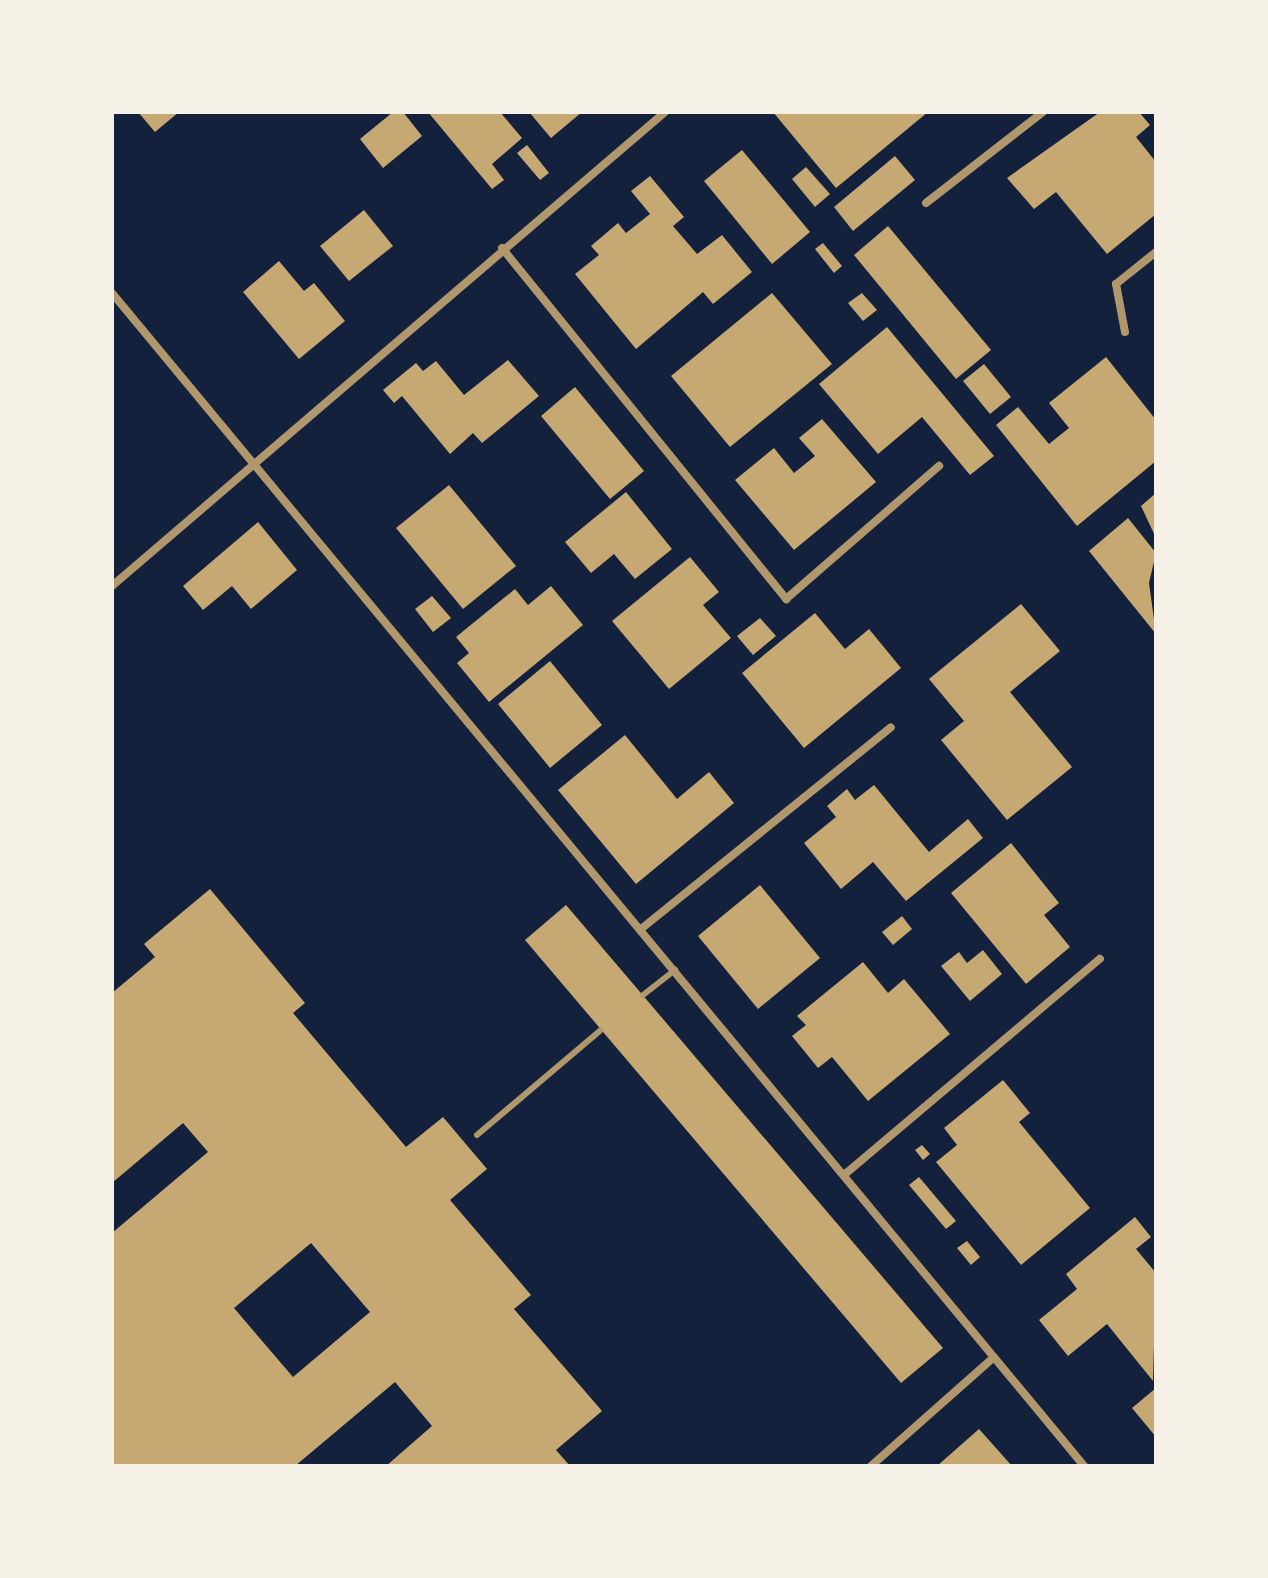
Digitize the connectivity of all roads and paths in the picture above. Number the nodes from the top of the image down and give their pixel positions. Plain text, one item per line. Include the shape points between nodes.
1 (665, 112) edge
2 (1043, 112) edge
3 (926, 203) dead end
4 (502, 248) junction
5 (1156, 252) edge
6 (112, 293) edge
7 (1125, 332) dead end
8 (257, 462) junction
9 (939, 466) dead end
10 (112, 586) edge
11 (891, 727) dead end
12 (641, 929) junction
13 (1100, 959) dead end
14 (675, 970) junction
15 (643, 995) dead end
16 (601, 1030) dead end
17 (477, 1135) dead end
18 (844, 1175) junction
19 (994, 1357) junction
20 (871, 1466) edge
21 (1084, 1466) edge

1 - 4 street
2 - 3 street
4 - 8 street
4 - 9 street via 786,599
5 - 7 street via 1116,284
6 - 8 street
8 - 10 street
8 - 12 street
11 - 12 street
12 - 14 street
13 - 18 street
14 - 15 lane
14 - 18 street
16 - 17 lane
18 - 19 street
19 - 20 street
19 - 21 street

